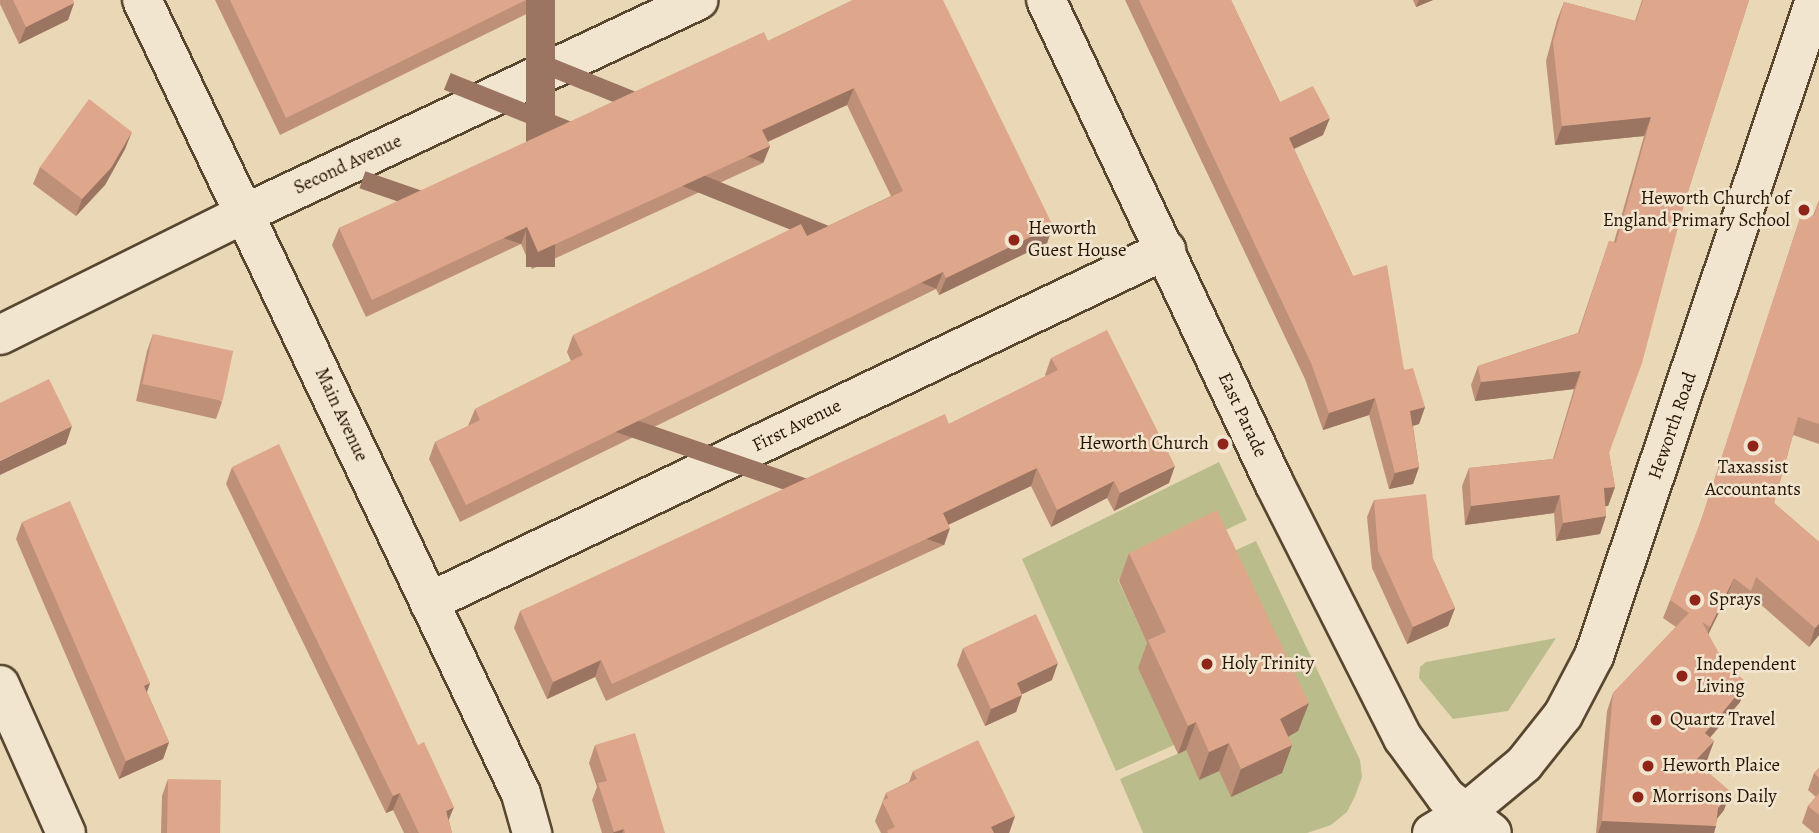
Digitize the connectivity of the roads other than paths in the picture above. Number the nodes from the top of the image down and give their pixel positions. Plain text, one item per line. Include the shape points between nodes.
1 (142, 0) edge
2 (698, 0) edge
3 (1046, 0) edge
4 (1815, 0) edge
5 (246, 213) junction
6 (1166, 250) junction
7 (0, 335) edge
8 (429, 602) junction
9 (0, 685) edge
10 (1478, 823) edge
11 (66, 833) edge
12 (532, 833) edge
13 (1432, 833) edge

1 - 5 street, Main Avenue
2 - 5 street, Second Avenue
3 - 6 street, East Parade
4 - 10 street, Heworth Road via 1594,656 1549,734
5 - 7 street, Second Avenue
5 - 8 street, Main Avenue
6 - 8 street, First Avenue
6 - 10 street, East Parade via 1274,483 1403,738 1426,775
8 - 12 street, Main Avenue via 522,794
9 - 11 street
10 - 13 street, Heworth Road

